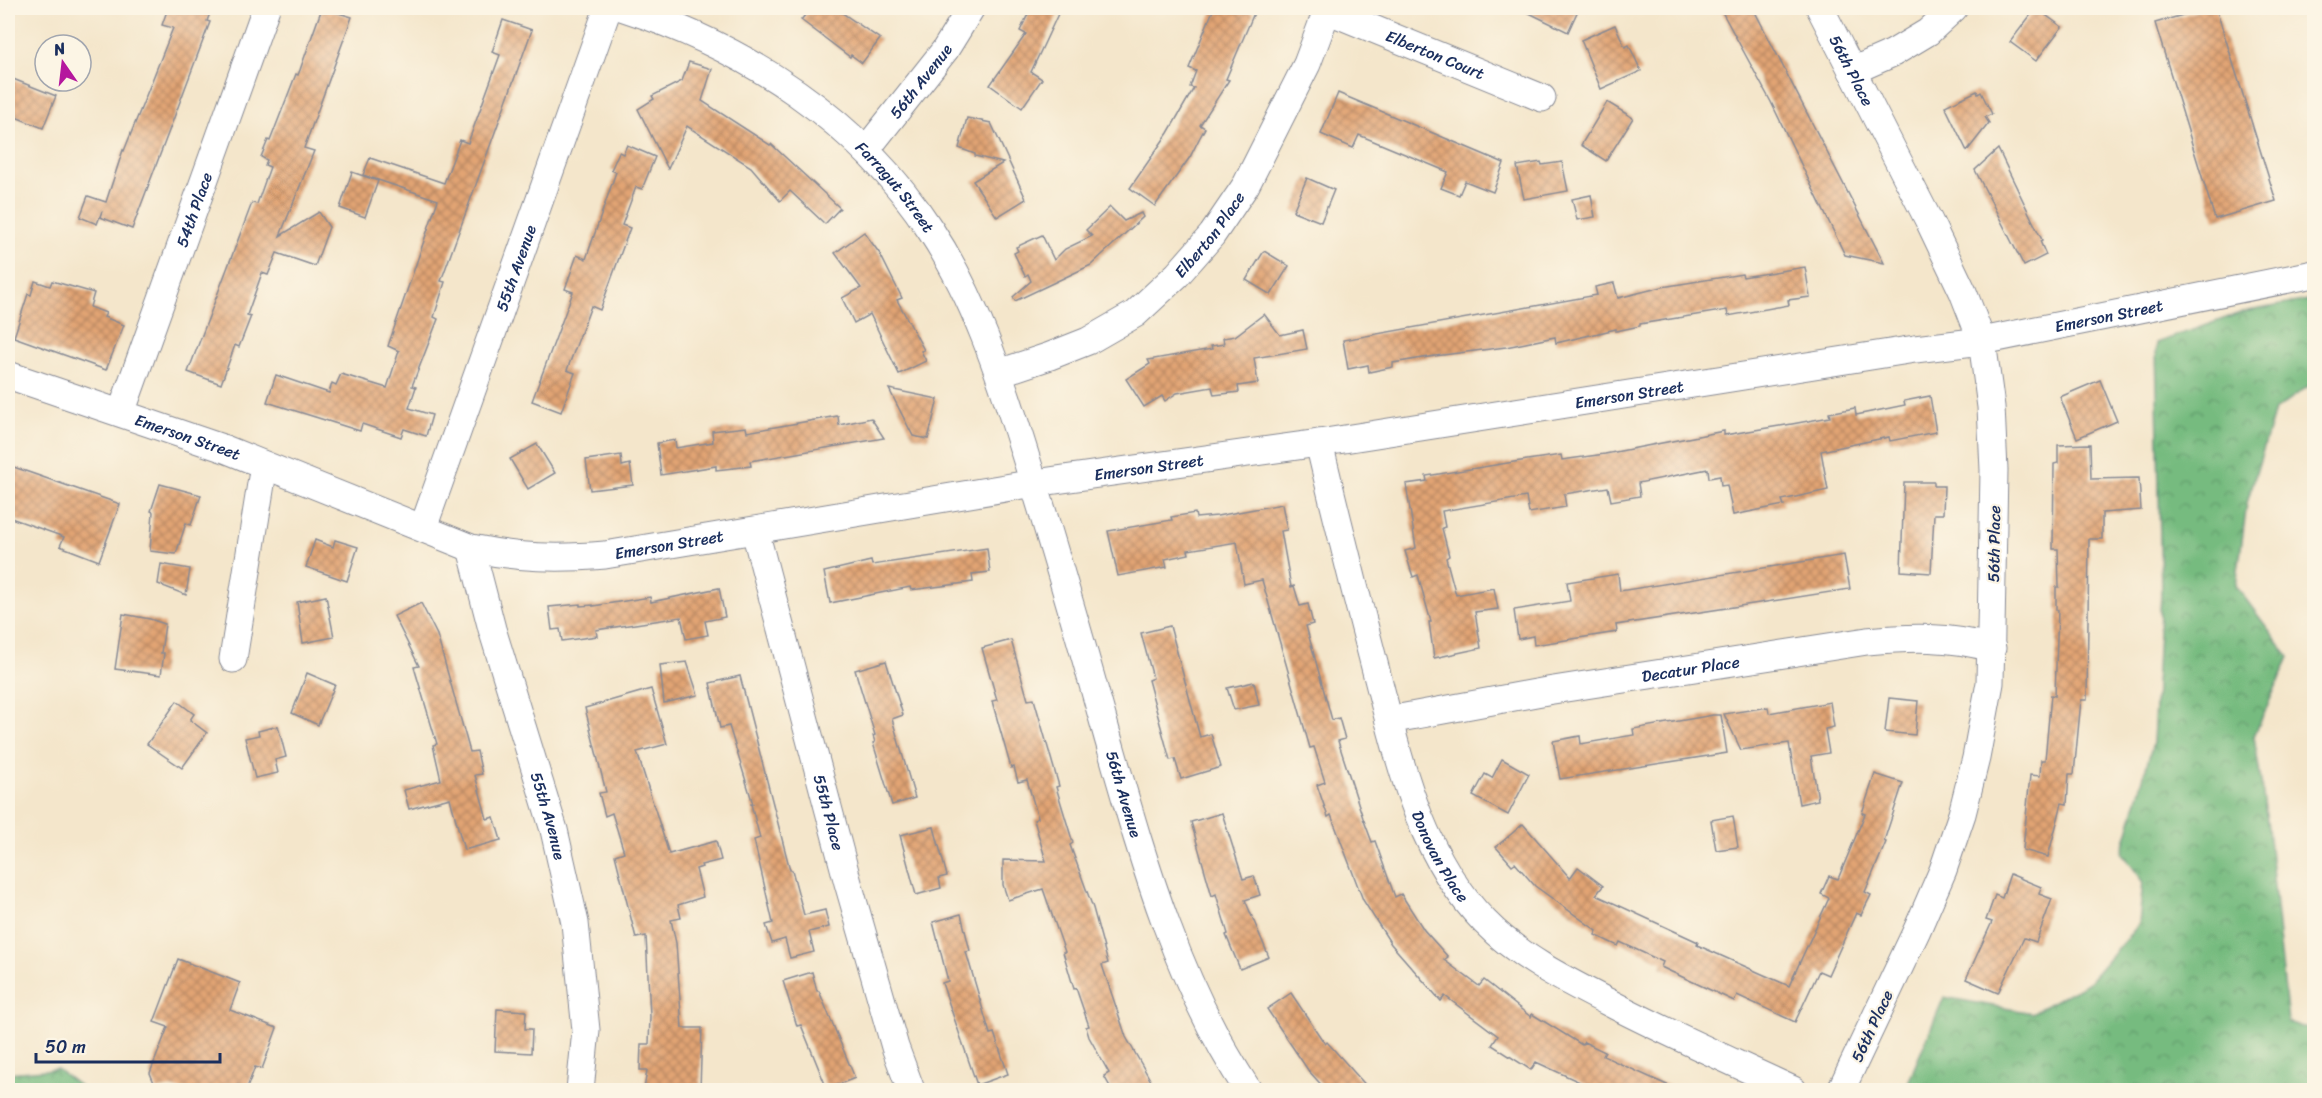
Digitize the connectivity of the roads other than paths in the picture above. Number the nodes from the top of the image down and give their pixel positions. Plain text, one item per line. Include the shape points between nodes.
1 (266, 8) edge
2 (608, 8) edge
3 (624, 8) edge
4 (970, 8) edge
5 (1820, 8) edge
6 (1954, 8) edge
7 (1328, 9) edge
8 (1852, 71) junction
9 (1542, 98) dead end
10 (866, 150) junction
11 (2314, 274) edge
12 (1982, 341) junction
13 (999, 373) junction
14 (8, 375) edge
15 (121, 413) junction
16 (1319, 443) junction
17 (264, 465) junction
18 (1035, 483) junction
19 (423, 528) junction
20 (755, 531) junction
21 (471, 548) junction
22 (1992, 648) junction
23 (233, 660) dead end
24 (1389, 720) junction
25 (580, 1090) edge
26 (911, 1090) edge
27 (1248, 1090) edge
28 (1794, 1090) edge
29 (1841, 1090) edge

1 - 15 street, 54th Place
2 - 19 street, 55th Avenue
3 - 10 street, Farragut Street via 722,46 769,73
4 - 10 street, 56th Avenue via 945,50
5 - 8 street, 56th Place
6 - 8 street via 1928,32
7 - 9 street, Elberton Court
7 - 13 street, Elberton Place via 1307,64 1246,185 1212,235 1177,275 1136,314 1088,340
8 - 12 street, 56th Place via 1935,233
10 - 13 street, Farragut Street via 933,232
11 - 12 street, Emerson Street
12 - 16 street, Emerson Street
12 - 22 street, 56th Place via 1994,470
13 - 18 street, Farragut Street
14 - 15 street, Emerson Street
15 - 17 street, Emerson Street
16 - 18 street, Emerson Street
16 - 24 street, Donovan Place
17 - 19 street, Emerson Street
17 - 23 street
18 - 20 street, Emerson Street
18 - 27 street, 56th Avenue via 1125,798 1176,954 1207,1023
19 - 21 street, Emerson Street
20 - 21 street, Emerson Street via 557,559 506,556
20 - 26 street, 55th Place via 848,883
21 - 25 street, 55th Avenue via 554,830 575,923 586,1030
22 - 24 street, Decatur Place via 1941,638 1867,641
22 - 29 street, 56th Place via 1984,723 1962,814 1943,870
24 - 28 street, Donovan Place via 1413,801 1432,847 1458,889 1485,922 1547,969 1636,1017

